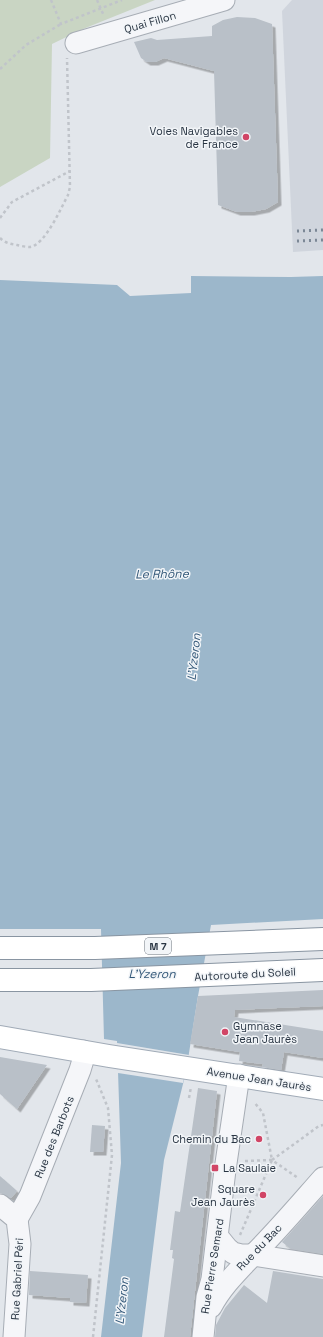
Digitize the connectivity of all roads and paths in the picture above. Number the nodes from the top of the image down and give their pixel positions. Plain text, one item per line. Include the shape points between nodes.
1 (51, 0) edge
2 (97, 0) edge
3 (122, 0) edge
4 (224, 0) edge
5 (100, 8) junction
6 (61, 24) junction
7 (76, 43) joint
8 (0, 68) edge
9 (70, 171) junction
10 (0, 218) edge
11 (0, 239) edge
12 (323, 938) edge
13 (0, 948) edge
14 (323, 970) edge
15 (0, 980) edge
16 (0, 1037) edge
17 (83, 1051) junction
18 (93, 1073) dead end
19 (239, 1075) junction
20 (323, 1089) edge
21 (260, 1109) dead end
22 (323, 1125) edge
23 (272, 1160) junction
24 (247, 1161) dead end
25 (295, 1176) dead end
26 (323, 1178) edge
27 (0, 1205) edge
28 (17, 1220) junction
29 (218, 1237) junction
30 (239, 1239) dead end
31 (254, 1255) junction
32 (323, 1266) edge
33 (203, 1329) edge
34 (14, 1337) edge
35 (93, 1337) edge

1 - 6 path
2 - 5 path
3 - 5 path
4 - 7 street, Quai Fillon
5 - 6 path
6 - 8 path via 26,45
7 - 9 path via 66,52
9 - 10 path via 12,202
9 - 11 path via 68,195 46,235 37,244 30,247
12 - 13 main road, M 7 via 95,948
14 - 15 main road, Autoroute du Soleil via 91,980
16 - 17 main road, Avenue Jean Jaurès
17 - 19 main road, Avenue Jean Jaurès
17 - 28 street, Rue des Barbots via 80,1070 30,1196
18 - 35 path via 108,1108 112,1155
19 - 20 main road, Avenue Jean Jaurès
19 - 29 street, Rue Pierre Semard
21 - 23 path via 263,1113
22 - 23 path
23 - 24 path
23 - 25 path
23 - 30 path
26 - 31 street, Rue du Bac
27 - 28 street
28 - 34 street, Rue Gabriel Péri via 20,1244
29 - 31 street via 233,1253
29 - 33 street, Rue Pierre Semard
31 - 32 street
31 - 33 street, Rue du Bac via 235,1272 215,1299

